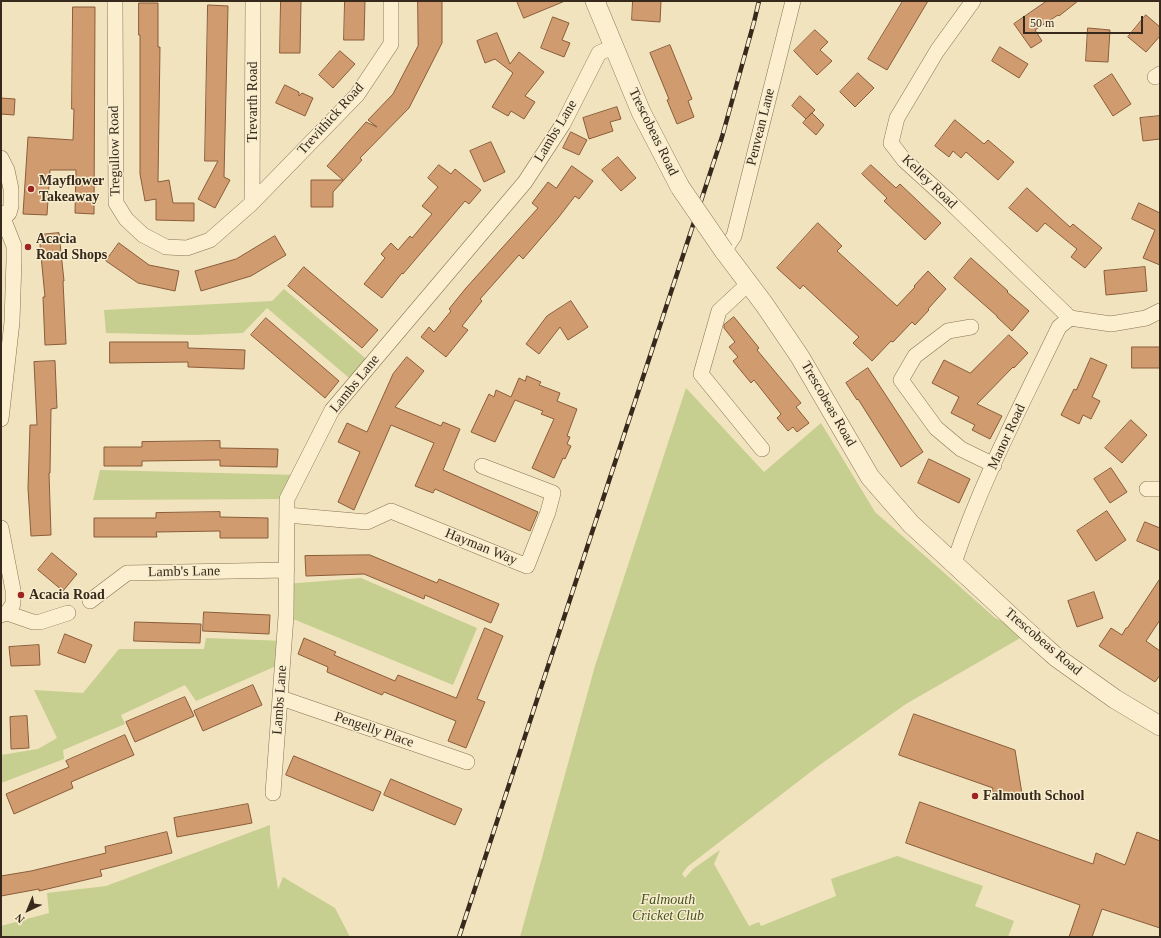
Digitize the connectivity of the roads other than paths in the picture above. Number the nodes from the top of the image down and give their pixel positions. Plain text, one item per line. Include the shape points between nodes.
1 (115, 1) edge
2 (253, 1) edge
3 (391, 1) edge
4 (594, 1) edge
5 (794, 1) edge
6 (973, 1) edge
7 (613, 47) junction
8 (1, 158) edge
9 (252, 203) junction
10 (2, 215) edge
11 (724, 251) junction
12 (748, 284) junction
13 (1160, 311) edge
14 (1070, 318) junction
15 (971, 327) dead end
16 (1, 418) edge
17 (762, 449) dead end
18 (994, 465) junction
19 (482, 466) dead end
20 (287, 515) junction
21 (1, 528) edge
22 (954, 563) junction
23 (287, 570) junction
24 (90, 600) dead end
25 (68, 613) dead end
26 (4, 614) edge
27 (280, 698) junction
28 (1160, 726) edge
29 (467, 762) dead end
30 (273, 793) dead end

1 - 9 street, Tregullow Road via 116,203 126,219 142,235 166,247 187,248 210,240
2 - 9 street, Trevarth Road
3 - 9 street, Trevithick Road via 391,44 357,95
4 - 7 street, Trescobeas Road
5 - 11 street, Penvean Lane via 734,236
6 - 14 street, Kelley Road via 937,51 897,118 891,142 904,160
7 - 11 street, Trescobeas Road, bridge via 641,112 680,187
7 - 20 street, Lambs Lane via 599,53 563,124 525,182 332,410 287,499
8 - 10 street via 7,170 11,189 9,213
10 - 16 street via 14,246 14,260 12,322
11 - 12 street, Trescobeas Road
12 - 17 street via 719,311 701,374
12 - 22 street, Trescobeas Road via 800,357 870,477 911,524
13 - 14 street via 1146,318 1111,324
14 - 18 street, Manor Road via 1059,327
15 - 18 street via 948,331 915,356 901,380 936,428 961,449
18 - 22 street, Manor Road
19 - 20 street, Hayman Way via 553,493 527,566 391,511 367,522
20 - 23 street, Lambs Lane
21 - 26 street via 13,590 13,604
22 - 28 street, Trescobeas Road via 1056,657 1115,699
23 - 24 street, Lamb's Lane via 127,573
23 - 27 street, Lambs Lane
25 - 26 street via 40,622
27 - 29 street, Pengelly Place
27 - 30 street, Lambs Lane

